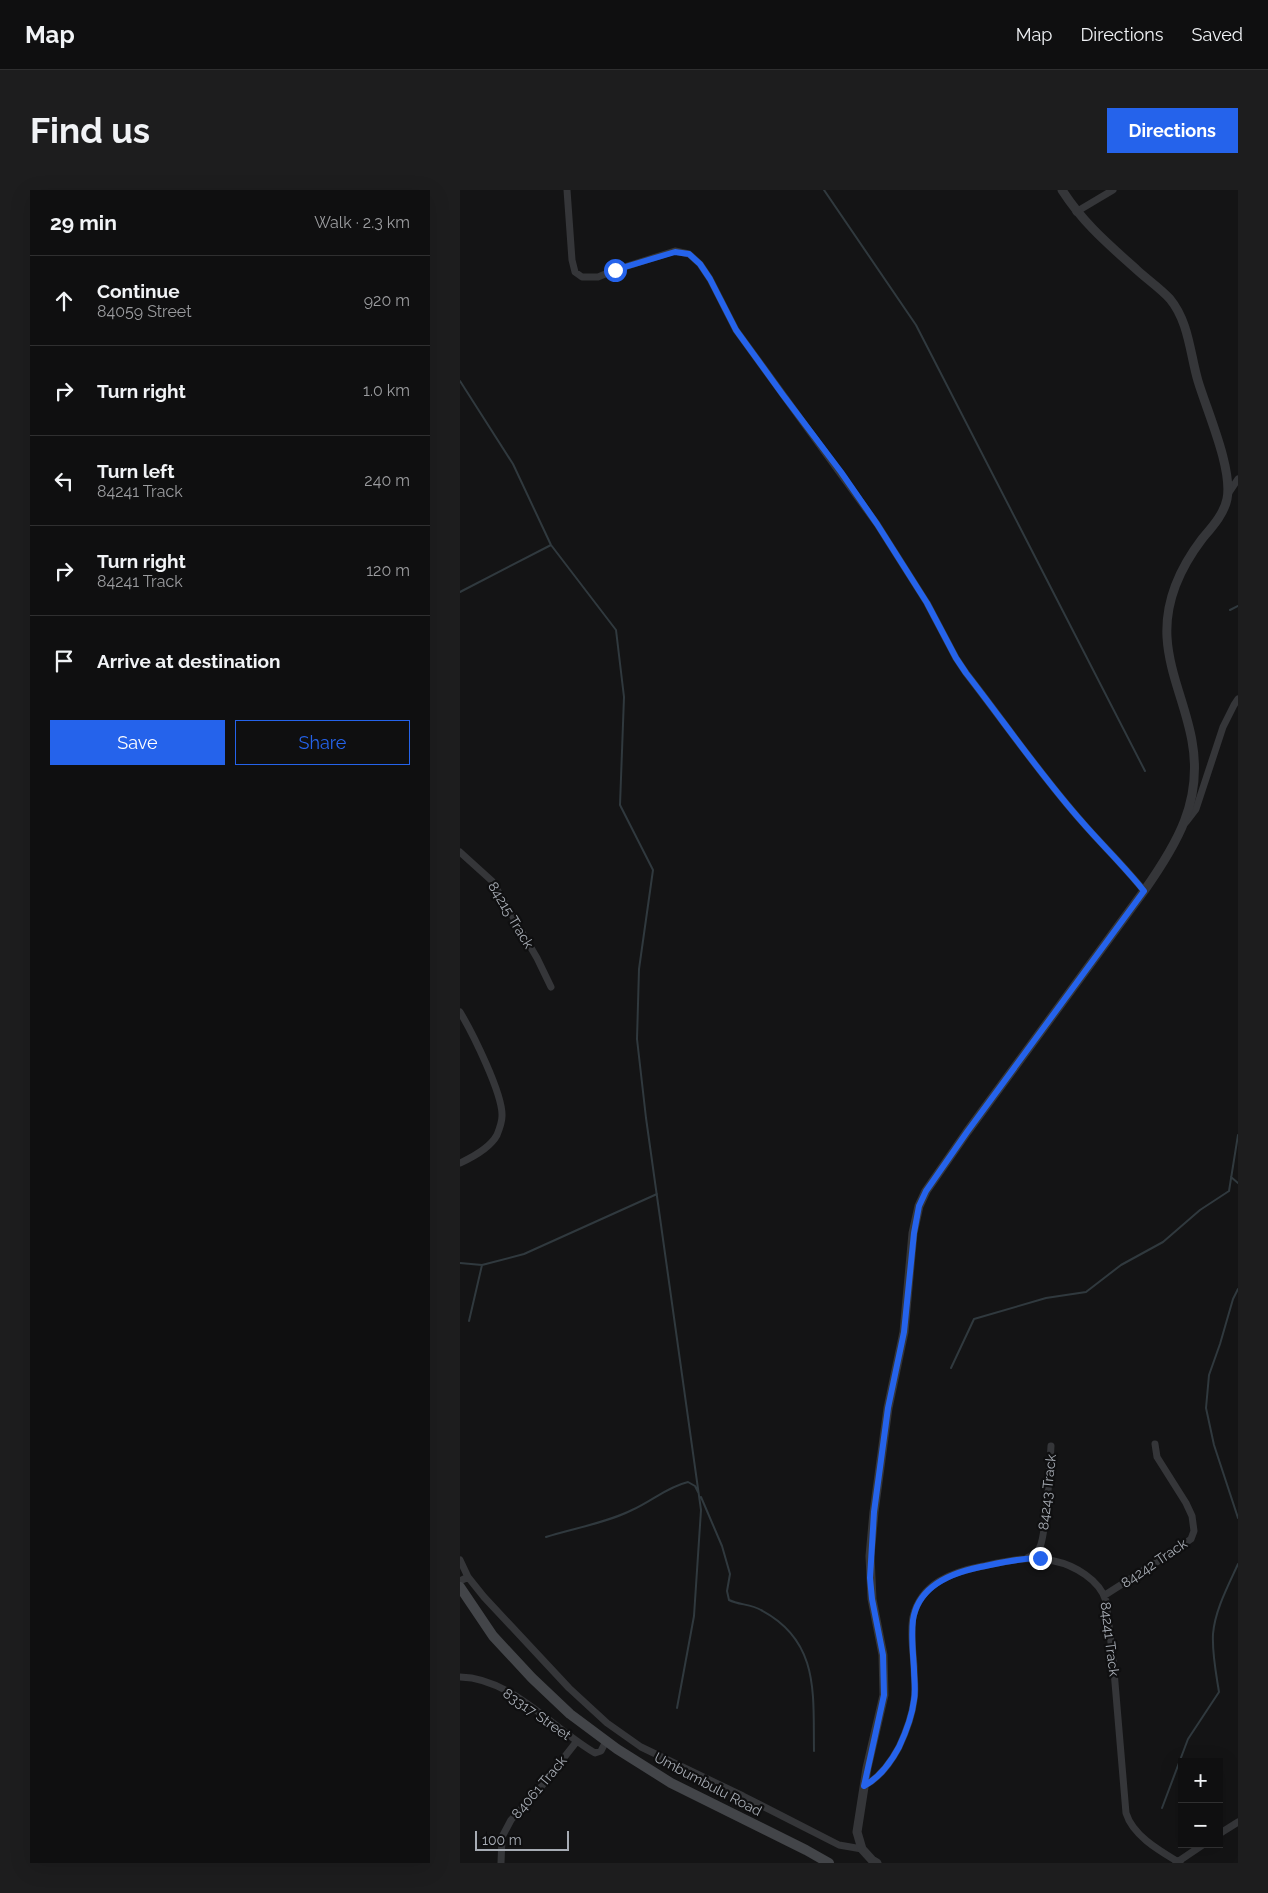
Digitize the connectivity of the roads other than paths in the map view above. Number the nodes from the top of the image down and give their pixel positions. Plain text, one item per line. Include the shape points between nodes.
1 (568, 190) edge
2 (1113, 190) edge
3 (1065, 192) edge
4 (1076, 212) junction
5 (1238, 479) edge
6 (1228, 494) junction
7 (1238, 699) edge
8 (1184, 824) junction
9 (460, 852) edge
10 (1144, 891) junction
11 (551, 987) dead end
12 (460, 1012) edge
13 (460, 1163) edge
14 (1155, 1444) dead end
15 (1051, 1446) dead end
16 (460, 1560) edge
17 (1024, 1560) junction
18 (468, 1577) junction
19 (460, 1581) edge
20 (460, 1587) edge
21 (1105, 1595) junction
22 (460, 1677) edge
23 (607, 1723) junction
24 (602, 1737) junction
25 (577, 1742) junction
26 (864, 1786) junction
27 (1238, 1822) edge
28 (1223, 1831) edge
29 (1199, 1848) edge
30 (862, 1849) junction
31 (501, 1863) edge
32 (829, 1863) edge
33 (877, 1863) edge
34 (1178, 1863) edge

1 - 10 street via 572,260 575,272 582,277 598,277 675,252 689,254 700,264 736,330 877,524 966,673 1055,790
2 - 4 street
3 - 4 street
4 - 6 street via 1171,301 1190,345 1198,383 1224,466
5 - 6 street
6 - 8 street via 1223,511 1182,569 1167,616 1170,662 1192,742 1193,786
7 - 8 street via 1223,726 1196,809
8 - 10 street via 1165,861
9 - 11 street, 84215 Track via 492,882
10 - 26 street via 967,1132 919,1206 904,1332 888,1408 874,1512 870,1578 883,1655 884,1695
12 - 13 street via 490,1075 502,1116 496,1137 483,1150
14 - 21 street, 84242 Track via 1157,1457 1192,1516 1194,1531 1191,1539 1180,1547
15 - 17 street, 84243 Track via 1041,1546
16 - 18 street
17 - 21 street, 84241 Track via 1040,1558 1064,1563 1086,1576
17 - 26 street, 84241 Track via 1006,1561 946,1577 933,1584 924,1595 913,1617 915,1699 907,1729 894,1756 874,1781
18 - 19 street
18 - 23 street via 569,1688
20 - 24 main road, Umbumbulu Road via 493,1636 532,1678 570,1714
21 - 34 street, 84241 Track via 1126,1813 1137,1832
22 - 25 street, 83317 Street via 485,1680 505,1690
23 - 24 street
23 - 30 street via 641,1747 839,1845
24 - 25 street, 83317 Street via 601,1751 595,1753
24 - 32 main road, Umbumbulu Road via 671,1783
25 - 31 street, 84061 Track via 510,1820 502,1837
26 - 30 street via 857,1832
27 - 28 street
29 - 34 street
30 - 33 street

